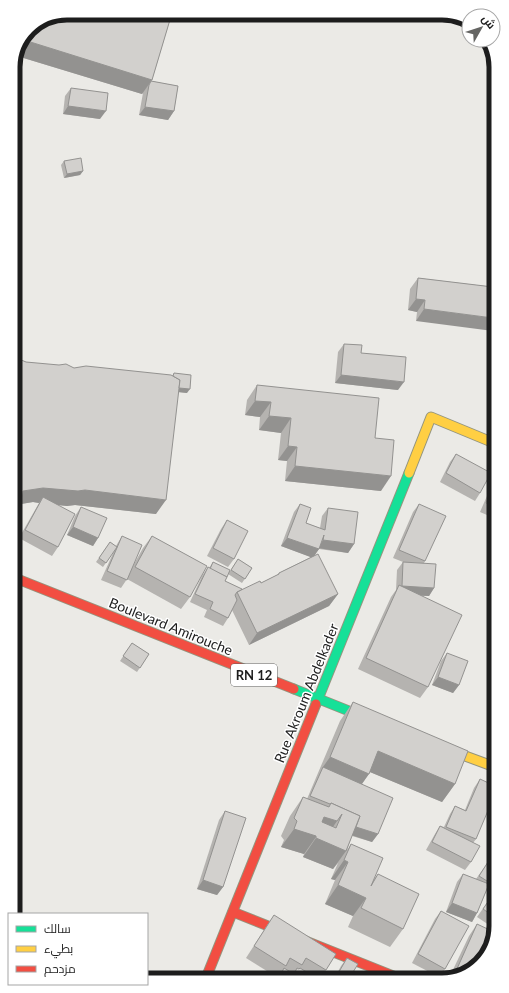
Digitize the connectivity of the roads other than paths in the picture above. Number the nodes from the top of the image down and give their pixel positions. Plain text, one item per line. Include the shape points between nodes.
1 (489, 441) edge
2 (20, 580) edge
3 (318, 700) junction
4 (384, 725) edge
5 (429, 742) edge
6 (489, 765) edge
7 (233, 912) junction
8 (208, 973) edge
9 (386, 973) edge

1 - 3 street, Rue Akroum Abdelkader via 431,417
2 - 3 street, Boulevard Amirouche / RN 12
3 - 4 street, Boulevard Amirouche / RN 12
3 - 7 street, Rue Akroum Abdelkader
5 - 6 street
7 - 8 street, Rue Akroum Abdelkader
7 - 9 street

